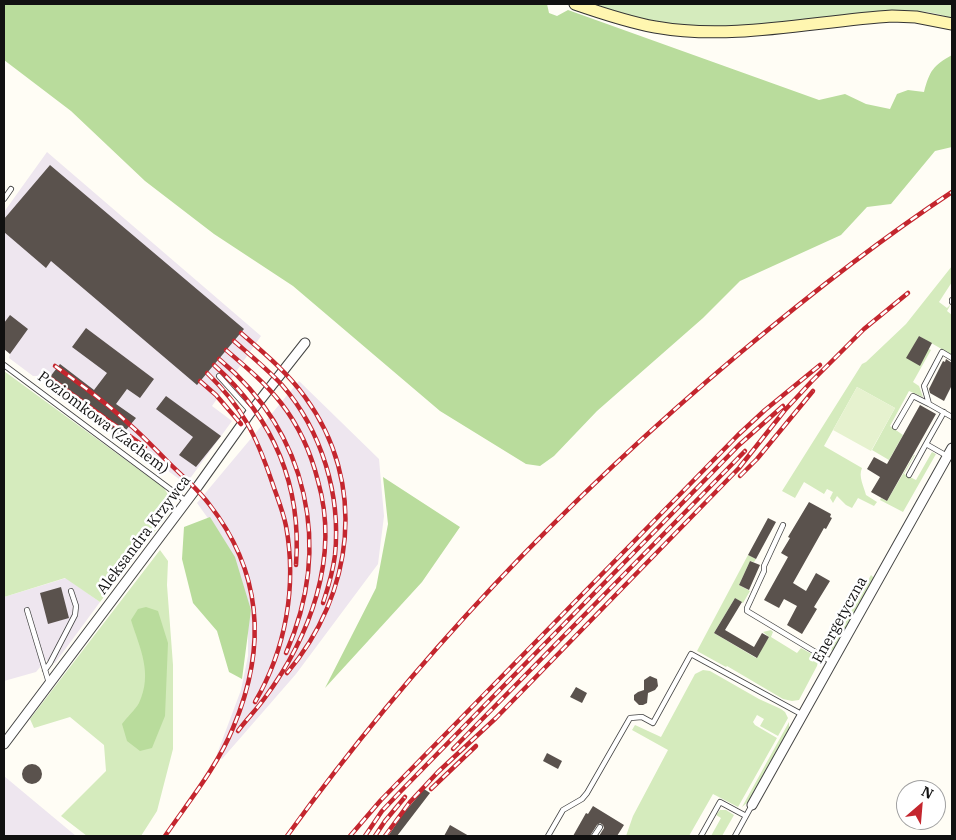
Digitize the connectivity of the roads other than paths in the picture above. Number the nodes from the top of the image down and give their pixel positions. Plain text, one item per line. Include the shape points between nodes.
1 (575, 4) edge
2 (952, 24) edge
3 (11, 189) dead end
4 (4, 198) edge
5 (305, 343) dead end
6 (952, 358) edge
7 (4, 365) edge
8 (219, 376) dead end
9 (929, 404) junction
10 (251, 412) junction
11 (944, 412) junction
12 (952, 417) edge
13 (895, 427) dead end
14 (926, 444) junction
15 (952, 448) edge
16 (948, 456) junction
17 (909, 475) dead end
18 (186, 501) junction
19 (783, 525) dead end
20 (70, 592) dead end
21 (28, 610) dead end
22 (832, 662) junction
23 (45, 670) junction
24 (49, 685) junction
25 (802, 714) junction
26 (4, 744) edge
27 (752, 805) joint
28 (746, 816) junction
29 (600, 827) dead end
30 (548, 836) edge
31 (594, 836) edge
32 (701, 836) edge
33 (735, 836) edge

1 - 2 street via 642,24 691,31 743,30 892,16
3 - 4 lane
5 - 10 street, Aleksandra Krzywca
6 - 9 lane via 942,352 924,386
7 - 18 lane, Poziomkowa (Zachem)
8 - 10 lane
9 - 11 lane
9 - 13 lane via 913,396
10 - 18 street, Aleksandra Krzywca
11 - 12 lane
11 - 14 lane
14 - 16 lane
14 - 17 lane
15 - 16 street, Energetyczna
16 - 22 street, Energetyczna
18 - 24 street, Aleksandra Krzywca
19 - 22 lane via 747,611
20 - 23 lane via 76,606 75,616
21 - 23 lane
22 - 25 street, Energetyczna
23 - 24 lane
24 - 26 street, Aleksandra Krzywca
25 - 27 street, Energetyczna
25 - 30 lane via 691,654 653,723 642,718 630,718 587,793 563,810
27 - 28 lane
28 - 32 lane via 720,802
28 - 33 lane
29 - 31 lane

